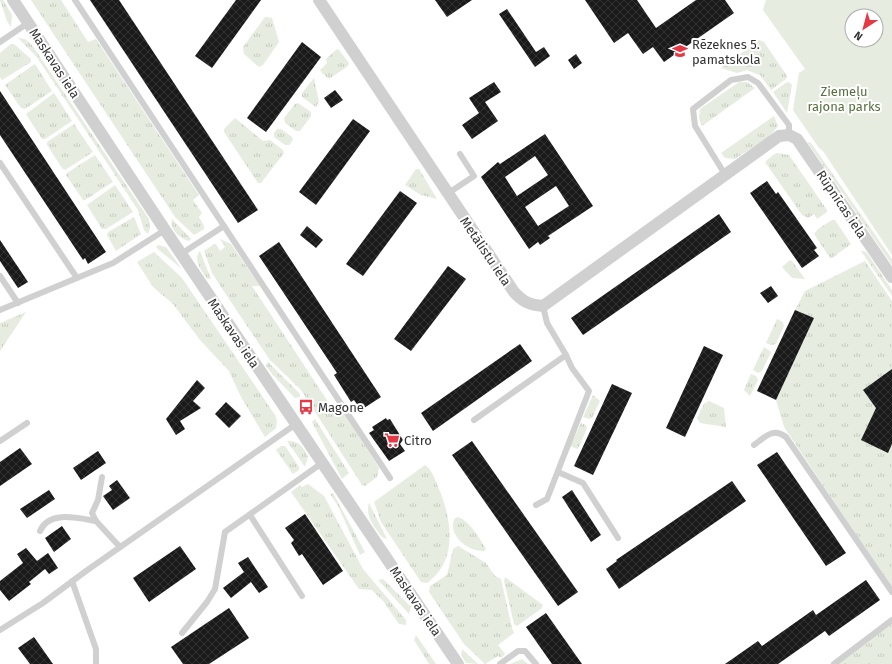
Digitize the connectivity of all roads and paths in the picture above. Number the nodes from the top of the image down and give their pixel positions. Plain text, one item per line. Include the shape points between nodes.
1 (13, 0) edge
2 (75, 0) edge
3 (319, 0) edge
4 (28, 23) junction
5 (0, 42) edge
6 (789, 135) junction
7 (460, 154) dead end
8 (0, 163) edge
9 (723, 177) junction
10 (447, 194) junction
11 (224, 226) junction
12 (165, 230) junction
13 (181, 254) junction
14 (0, 276) edge
15 (892, 277) edge
16 (77, 278) junction
17 (18, 303) junction
18 (543, 306) junction
19 (0, 310) edge
20 (566, 355) junction
21 (474, 420) dead end
22 (27, 423) dead end
23 (296, 424) junction
24 (0, 441) edge
25 (754, 445) dead end
26 (322, 463) junction
27 (558, 472) junction
28 (102, 477) dead end
29 (390, 478) dead end
30 (536, 505) dead end
31 (250, 515) junction
32 (96, 520) junction
33 (40, 531) dead end
34 (618, 538) dead end
35 (120, 547) junction
36 (72, 581) junction
37 (892, 592) edge
38 (302, 596) dead end
39 (892, 620) edge
40 (0, 630) edge
41 (182, 633) dead end
42 (96, 664) edge
43 (458, 664) edge
44 (500, 664) edge
45 (536, 664) edge
46 (834, 664) edge

1 - 4 street, Maskavas iela
2 - 11 lane
3 - 10 street, Metālistu iela
4 - 5 lane
4 - 12 street, Maskavas iela
6 - 9 street via 779,136
6 - 9 lane via 790,125 758,83 748,77 732,80 693,109 695,126
6 - 15 street, Rūpnīcas iela via 797,139
7 - 10 lane via 474,176
8 - 16 lane
9 - 18 street
10 - 18 street, Metālistu iela via 521,301
11 - 13 lane
11 - 29 lane
12 - 13 street, Maskavas iela
12 - 16 lane via 113,263
13 - 23 street, Maskavas iela
14 - 17 lane
16 - 17 lane
17 - 19 lane
18 - 20 lane via 547,323
20 - 21 lane
20 - 27 lane via 589,391
22 - 24 lane
23 - 26 street, Maskavas iela
23 - 35 lane
25 - 37 lane via 771,432 786,437
26 - 31 lane
26 - 43 street, Maskavas iela
27 - 30 lane via 547,499
27 - 34 lane via 583,483
28 - 32 lane via 98,500 92,513
31 - 38 lane
31 - 41 lane via 225,532 215,589
32 - 33 lane via 69,516 56,518 42,526
32 - 35 lane
35 - 36 lane
36 - 40 lane via 44,603
36 - 42 lane via 96,649
39 - 46 lane
44 - 45 lane via 518,651 525,651

